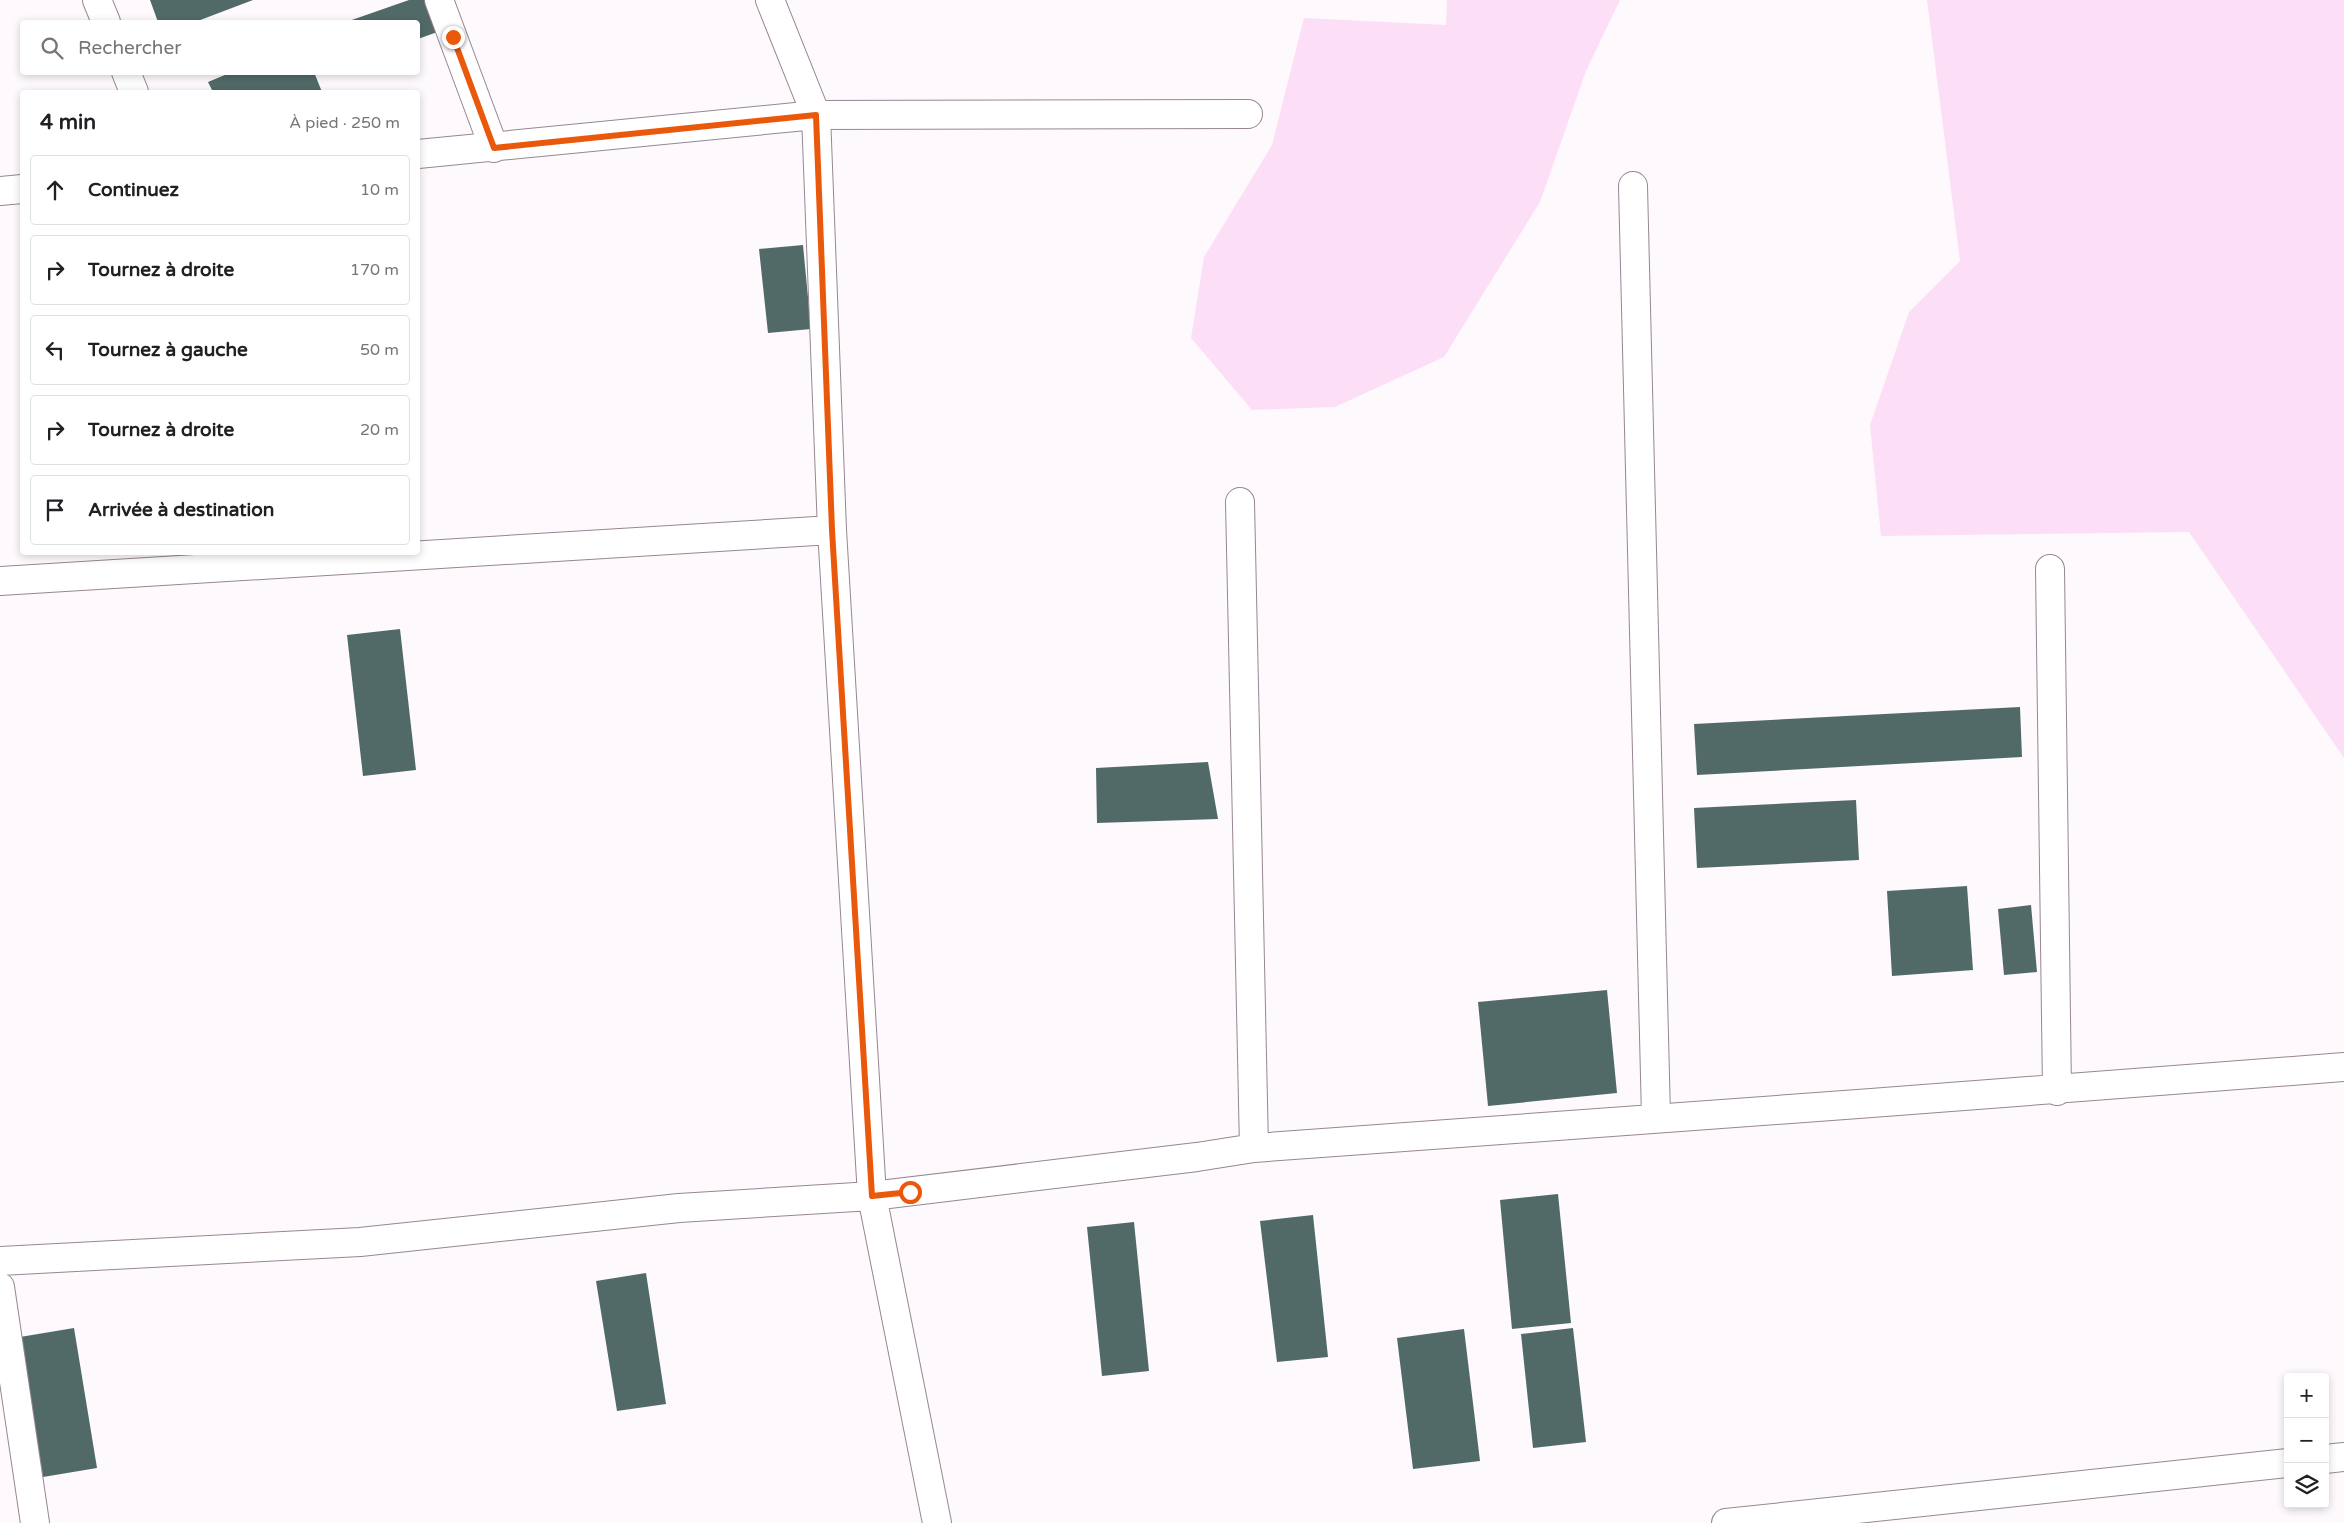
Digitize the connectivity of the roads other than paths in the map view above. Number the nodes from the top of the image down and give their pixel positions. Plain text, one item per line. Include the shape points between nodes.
1 (98, 0) edge
2 (439, 0) edge
3 (770, 0) edge
4 (105, 20) edge
5 (127, 75) edge
6 (133, 90) edge
7 (1248, 114) dead end
8 (816, 115) junction
9 (494, 148) junction
10 (420, 154) edge
11 (1633, 186) dead end
12 (20, 188) edge
13 (0, 191) edge
14 (1240, 502) dead end
15 (832, 530) junction
16 (2050, 569) dead end
17 (0, 581) edge
18 (2344, 1067) edge
19 (2057, 1091) junction
20 (1656, 1117) junction
21 (1254, 1148) junction
22 (872, 1196) junction
23 (0, 1261) edge
24 (0, 1288) edge
25 (2344, 1457) edge
26 (2329, 1459) edge
27 (2284, 1463) edge
28 (36, 1523) edge
29 (937, 1523) edge
30 (1726, 1523) edge

1 - 4 street
2 - 9 street
3 - 8 street
5 - 6 street
7 - 8 street
8 - 9 street
8 - 15 street
9 - 10 street
11 - 20 street
12 - 13 street
14 - 21 street
15 - 17 street
15 - 22 street
16 - 19 street
18 - 19 street
19 - 20 street
20 - 21 street
21 - 22 street
22 - 23 street via 679,1208 360,1242
22 - 29 street
24 - 28 street
25 - 26 street
27 - 30 street

